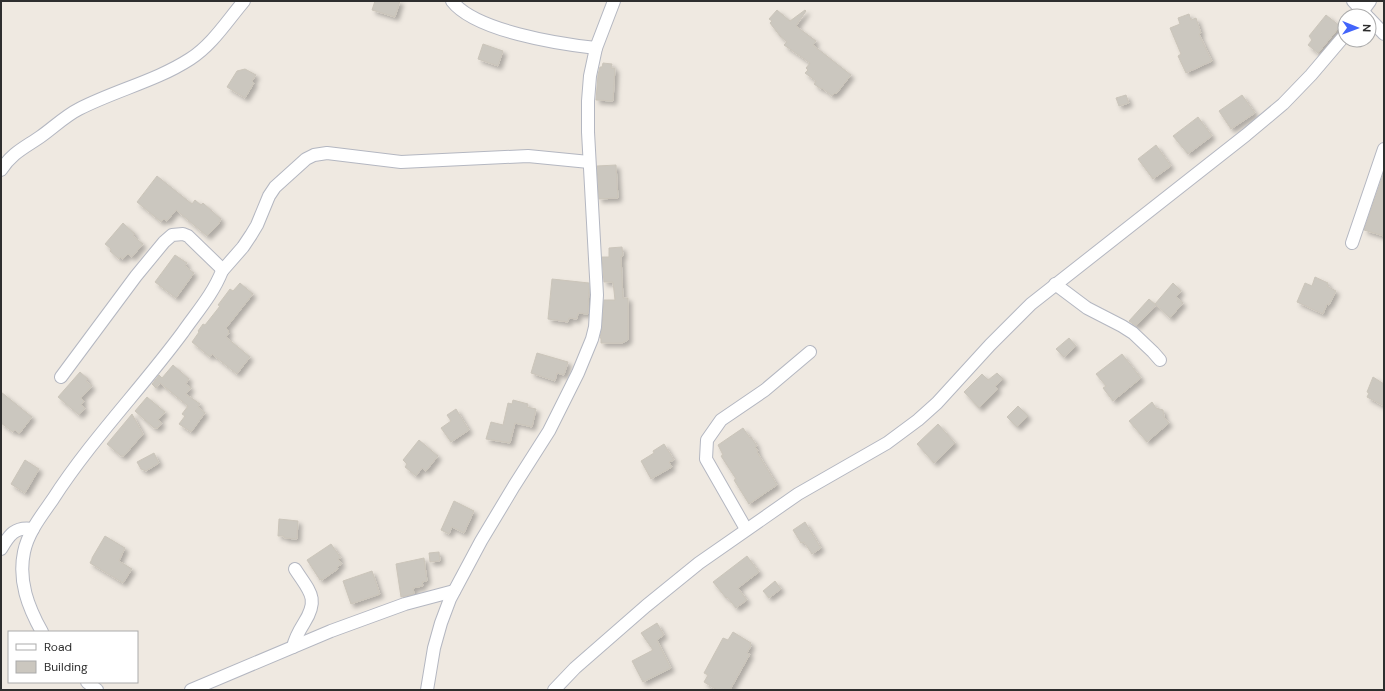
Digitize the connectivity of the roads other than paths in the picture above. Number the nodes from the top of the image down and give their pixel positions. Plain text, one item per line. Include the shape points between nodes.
1 (244, 1) edge
2 (452, 1) edge
3 (614, 1) edge
4 (1337, 44) edge
5 (596, 48) junction
6 (1384, 149) edge
7 (6, 155) edge
8 (589, 162) junction
9 (1, 170) edge
10 (1352, 244) dead end
11 (222, 271) junction
12 (1055, 284) junction
13 (810, 352) dead end
14 (1160, 360) dead end
15 (61, 377) dead end
16 (33, 529) junction
17 (746, 529) junction
18 (1, 550) edge
19 (295, 570) dead end
20 (454, 591) junction
21 (41, 631) edge
22 (293, 647) junction
23 (88, 683) edge
24 (97, 690) edge
25 (191, 690) edge
26 (427, 690) edge
27 (554, 690) edge

1 - 7 street via 207,46 191,58 155,78 78,109 40,137
2 - 5 street via 465,13 502,29 548,41
3 - 5 street
4 - 12 street via 1283,104
5 - 8 street via 588,101
6 - 10 street
7 - 9 street
8 - 11 street via 528,156 401,162 327,153 314,155 275,187 257,225 243,247
8 - 20 street via 597,295 592,339 549,431 485,534
11 - 15 street via 188,236 172,235 136,276
11 - 16 street via 210,294 170,349 80,461
12 - 14 street via 1087,308 1133,333
12 - 17 street via 1026,309 937,403 913,424 887,443 798,494
13 - 17 street via 765,390 722,420 707,440 706,459
16 - 18 street via 22,528 15,531
16 - 21 street via 24,551 22,579 24,593
17 - 27 street via 646,606 575,668
19 - 22 street via 310,593 313,603
20 - 22 street via 405,604
20 - 26 street via 434,648
22 - 25 street
23 - 24 street

